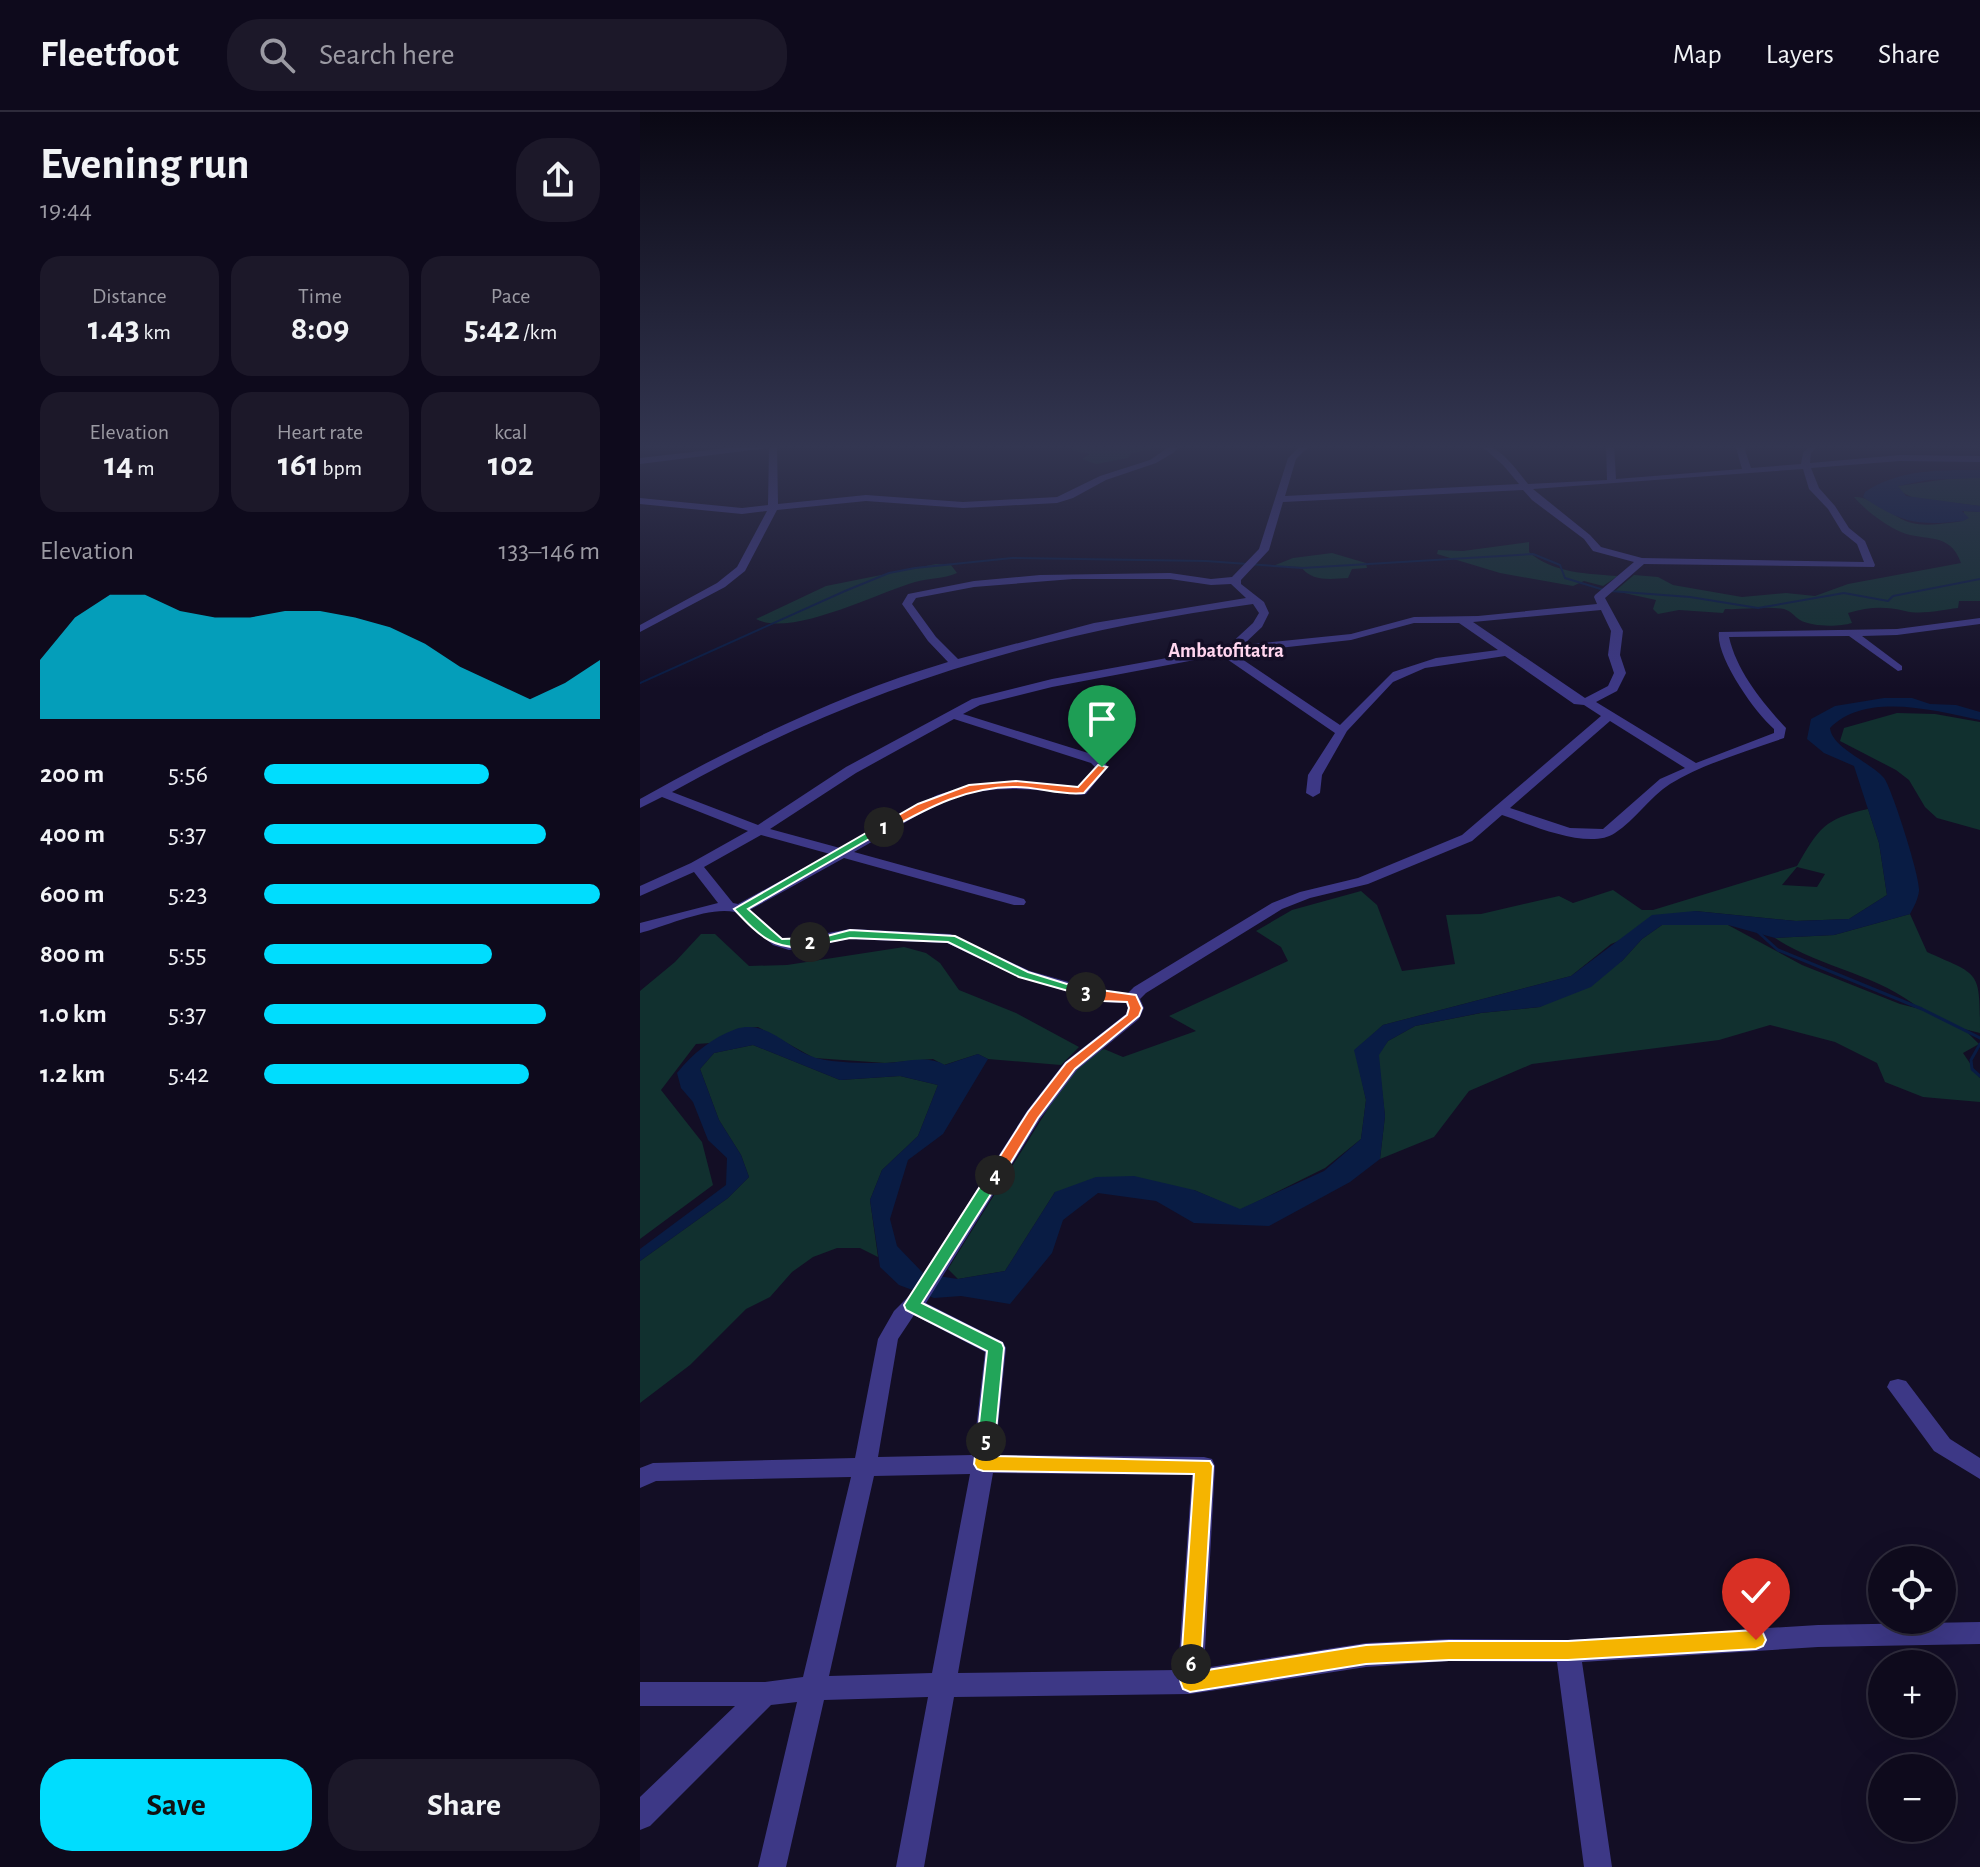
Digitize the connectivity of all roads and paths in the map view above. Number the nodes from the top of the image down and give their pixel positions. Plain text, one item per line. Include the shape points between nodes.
1 (764, 526) edge
2 (1271, 526) edge
3 (1573, 526) edge
4 (1843, 526) edge
5 (1642, 561) junction
6 (1236, 579) junction
7 (1256, 600) junction
8 (1601, 602) junction
9 (1462, 620) junction
10 (1980, 621) edge
11 (640, 629) edge
12 (1853, 634) junction
13 (1228, 651) junction
14 (1506, 652) junction
15 (955, 663) junction
16 (1898, 668) dead end
17 (1587, 702) junction
18 (951, 714) junction
19 (1609, 716) junction
20 (1340, 730) junction
21 (1695, 768) junction
22 (660, 792) junction
23 (1313, 793) dead end
24 (640, 804) edge
25 (1502, 810) junction
26 (759, 830) junction
27 (840, 852) junction
28 (696, 866) junction
29 (640, 892) edge
30 (1019, 902) dead end
31 (734, 907) junction
32 (640, 928) edge
33 (1132, 998) junction
34 (919, 1296) junction
35 (1898, 1387) dead end
36 (983, 1464) junction
37 (865, 1465) junction
38 (1980, 1470) edge
39 (640, 1479) edge
40 (1980, 1633) edge
41 (1568, 1651) junction
42 (1190, 1682) junction
43 (943, 1685) junction
44 (813, 1688) junction
45 (640, 1694) edge
46 (765, 1694) junction
47 (640, 1816) edge
48 (772, 1867) edge
49 (910, 1867) edge
50 (1598, 1867) edge

1 - 11 street via 741,569
2 - 6 street via 1264,550
3 - 5 street via 1597,549
4 - 5 street via 1861,543 1870,565
5 - 8 street
6 - 7 street via 1236,585
6 - 15 street via 1223,584 1174,576 1017,580 960,584 912,596 907,604
7 - 13 street via 1264,613 1258,625
7 - 15 street via 1042,637
8 - 9 street
8 - 17 street via 1617,631 1614,655 1620,673 1613,688
9 - 13 street via 1414,620 1351,637
9 - 14 street
10 - 12 street
12 - 16 street
12 - 21 street via 1723,634 1727,653 1780,735
13 - 18 street via 1004,693
13 - 20 street
14 - 17 street
14 - 20 street via 1397,674
15 - 22 street via 820,711
17 - 19 street
18 - 26 street
18 - 27 street via 1096,760 1102,767 1081,791 1016,784 969,788 921,807
19 - 21 street
19 - 25 street
20 - 23 street via 1315,775
21 - 25 street via 1665,782 1600,835 1557,829
22 - 24 street
22 - 26 street
25 - 33 street via 1467,838 1363,881 1277,906 1192,955
26 - 27 street
26 - 28 street
27 - 30 street
27 - 31 street
28 - 29 street
28 - 31 street
31 - 32 street via 709,908
31 - 33 street via 789,945 850,934 950,939 1024,974 1103,997
33 - 34 street via 1133,1016 1071,1066 1033,1115
34 - 36 street via 996,1348
34 - 37 street via 888,1339
35 - 38 street via 1942,1445
36 - 37 street
36 - 42 street via 1204,1466
36 - 43 street
37 - 39 street via 653,1472
37 - 44 street
40 - 41 street via 1818,1636
41 - 42 street via 1366,1655
41 - 50 street
42 - 43 street
43 - 44 street
43 - 49 street
44 - 46 street
44 - 48 street
45 - 46 street
46 - 47 street

